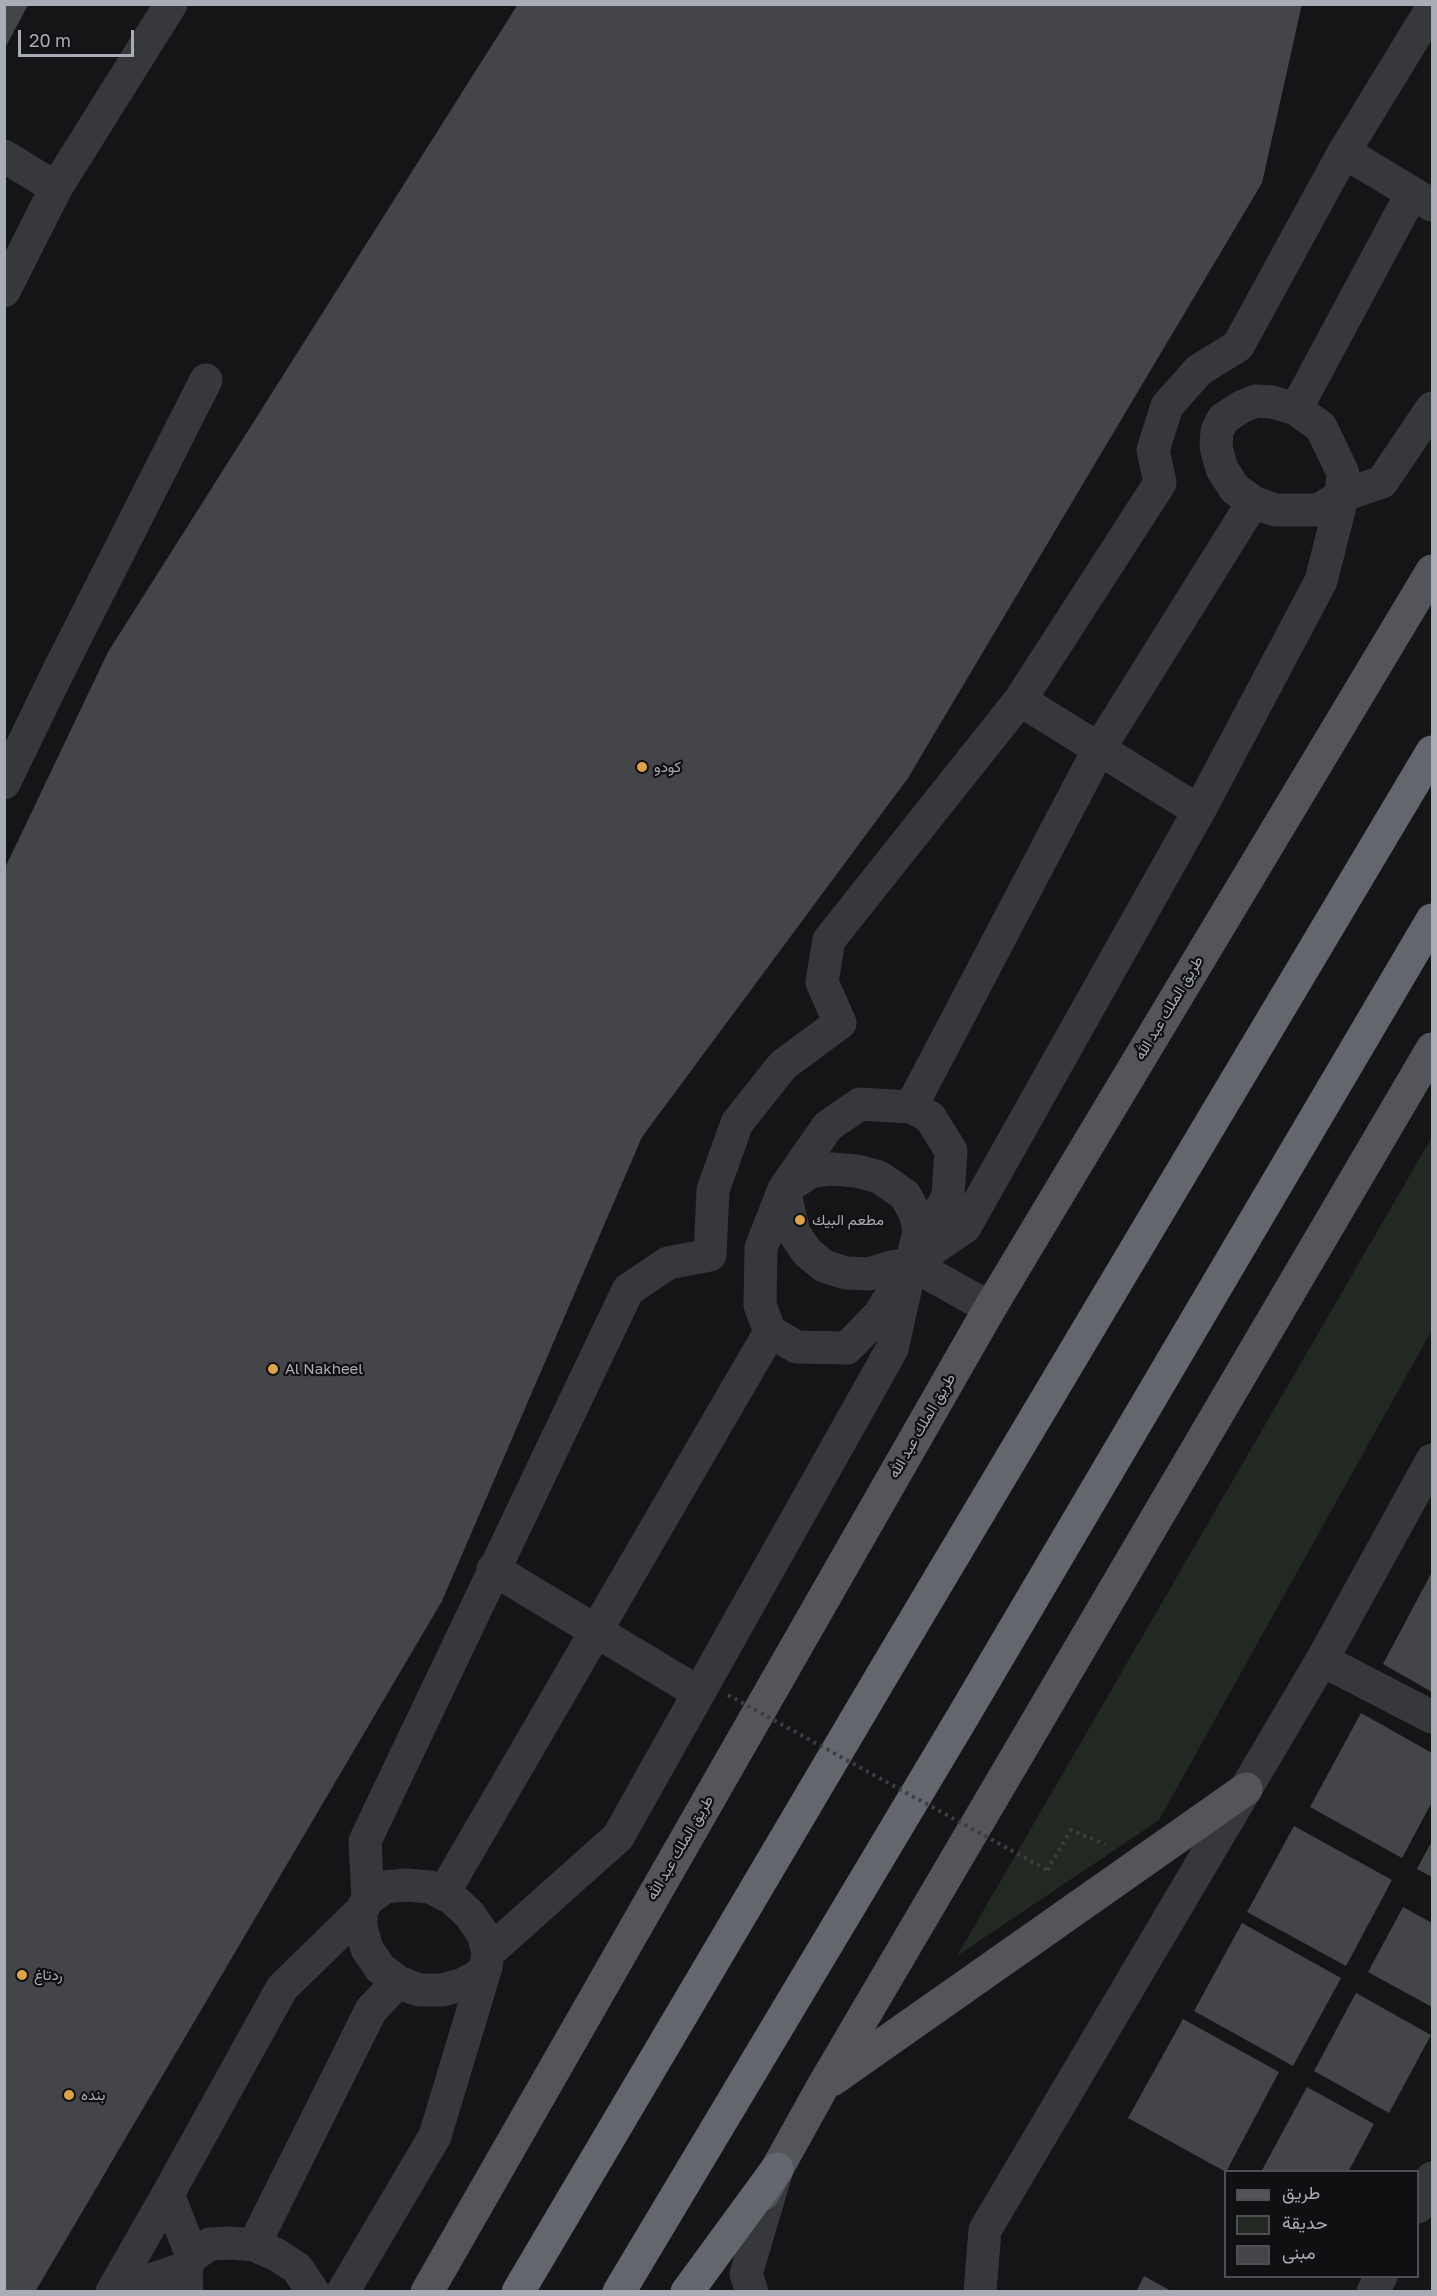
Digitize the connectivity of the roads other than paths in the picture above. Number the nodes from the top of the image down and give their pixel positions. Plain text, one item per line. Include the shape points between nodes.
1 (171, 4) edge
2 (1432, 8) edge
3 (1344, 152) junction
4 (4, 156) edge
5 (56, 188) junction
6 (1422, 199) edge
7 (4, 291) edge
8 (206, 380) dead end
9 (1432, 408) edge
10 (1296, 409) junction
11 (1341, 496) junction
12 (1253, 502) junction
13 (1432, 571) edge
14 (1020, 700) junction
15 (1098, 749) junction
16 (1432, 752) edge
17 (4, 783) edge
18 (1199, 811) junction
19 (1432, 921) edge
20 (1432, 1049) edge
21 (911, 1107) junction
22 (784, 1189) junction
23 (911, 1264) junction
24 (990, 1308) junction
25 (770, 1332) junction
26 (1432, 1460) edge
27 (493, 1569) junction
28 (596, 1631) junction
29 (1322, 1660) junction
30 (713, 1694) junction
31 (1432, 1717) edge
32 (1246, 1789) junction
33 (443, 1894) junction
34 (364, 1905) junction
35 (487, 1960) junction
36 (398, 1982) junction
37 (823, 2086) junction
38 (777, 2169) junction
39 (1432, 2178) edge
40 (168, 2193) junction
41 (1419, 2204) edge
42 (254, 2245) junction
43 (188, 2272) edge
44 (1380, 2278) edge
45 (113, 2292) edge
46 (313, 2292) edge
47 (343, 2292) edge
48 (427, 2292) edge
49 (518, 2292) edge
50 (619, 2292) edge
51 (687, 2292) edge
52 (706, 2292) edge
53 (752, 2292) edge
54 (980, 2292) edge
55 (1373, 2292) edge

1 - 5 street
2 - 3 street
3 - 6 street
3 - 14 street via 1238,346 1199,370 1167,406 1153,450 1160,483
4 - 5 street
5 - 7 street
6 - 10 street
8 - 17 street
9 - 11 street via 1382,482
10 - 11 street via 1321,427 1343,473
10 - 12 street via 1256,401 1223,419 1216,431 1222,469 1235,489
11 - 12 street via 1319,510 1275,510
11 - 18 street via 1322,581
12 - 15 street
13 - 24 main road, طريق الملك عبد الله
14 - 15 street
14 - 27 street via 829,940 822,982 840,1023 783,1065 737,1124 713,1190 710,1255 668,1263 628,1290
15 - 18 street
15 - 21 street
16 - 49 highway
18 - 23 street via 965,1227
19 - 50 highway
20 - 37 main road
21 - 22 street via 860,1104 828,1126
21 - 23 street via 930,1117 951,1151 948,1196
22 - 23 street via 794,1233 807,1252 825,1266 846,1273 869,1274
22 - 23 street via 812,1171 857,1171 879,1177 905,1195 916,1215 919,1232
22 - 25 street via 761,1248 760,1305
23 - 24 street
23 - 25 street via 879,1315 847,1348 796,1347
23 - 30 street via 892,1349
24 - 48 main road, طريق الملك عبد الله
25 - 28 street
26 - 29 street
27 - 28 street
27 - 34 street via 365,1841
28 - 30 street
28 - 33 street
29 - 31 street
29 - 32 street
30 - 35 street via 618,1837
32 - 37 main road
32 - 54 street via 984,2230
33 - 34 street via 430,1887 385,1887
33 - 35 street via 470,1915 483,1934
34 - 36 street via 361,1927 367,1949 380,1968
34 - 40 street via 282,1988
35 - 36 street via 477,1977 442,1990 419,1990
35 - 47 street via 435,2136
36 - 42 street via 371,2010
37 - 38 main road
38 - 51 highway
38 - 52 main road
38 - 53 street via 746,2274
39 - 41 street
40 - 43 street
40 - 45 street
42 - 43 street via 210,2244
42 - 46 street via 297,2268
43 - 45 street
44 - 55 street

